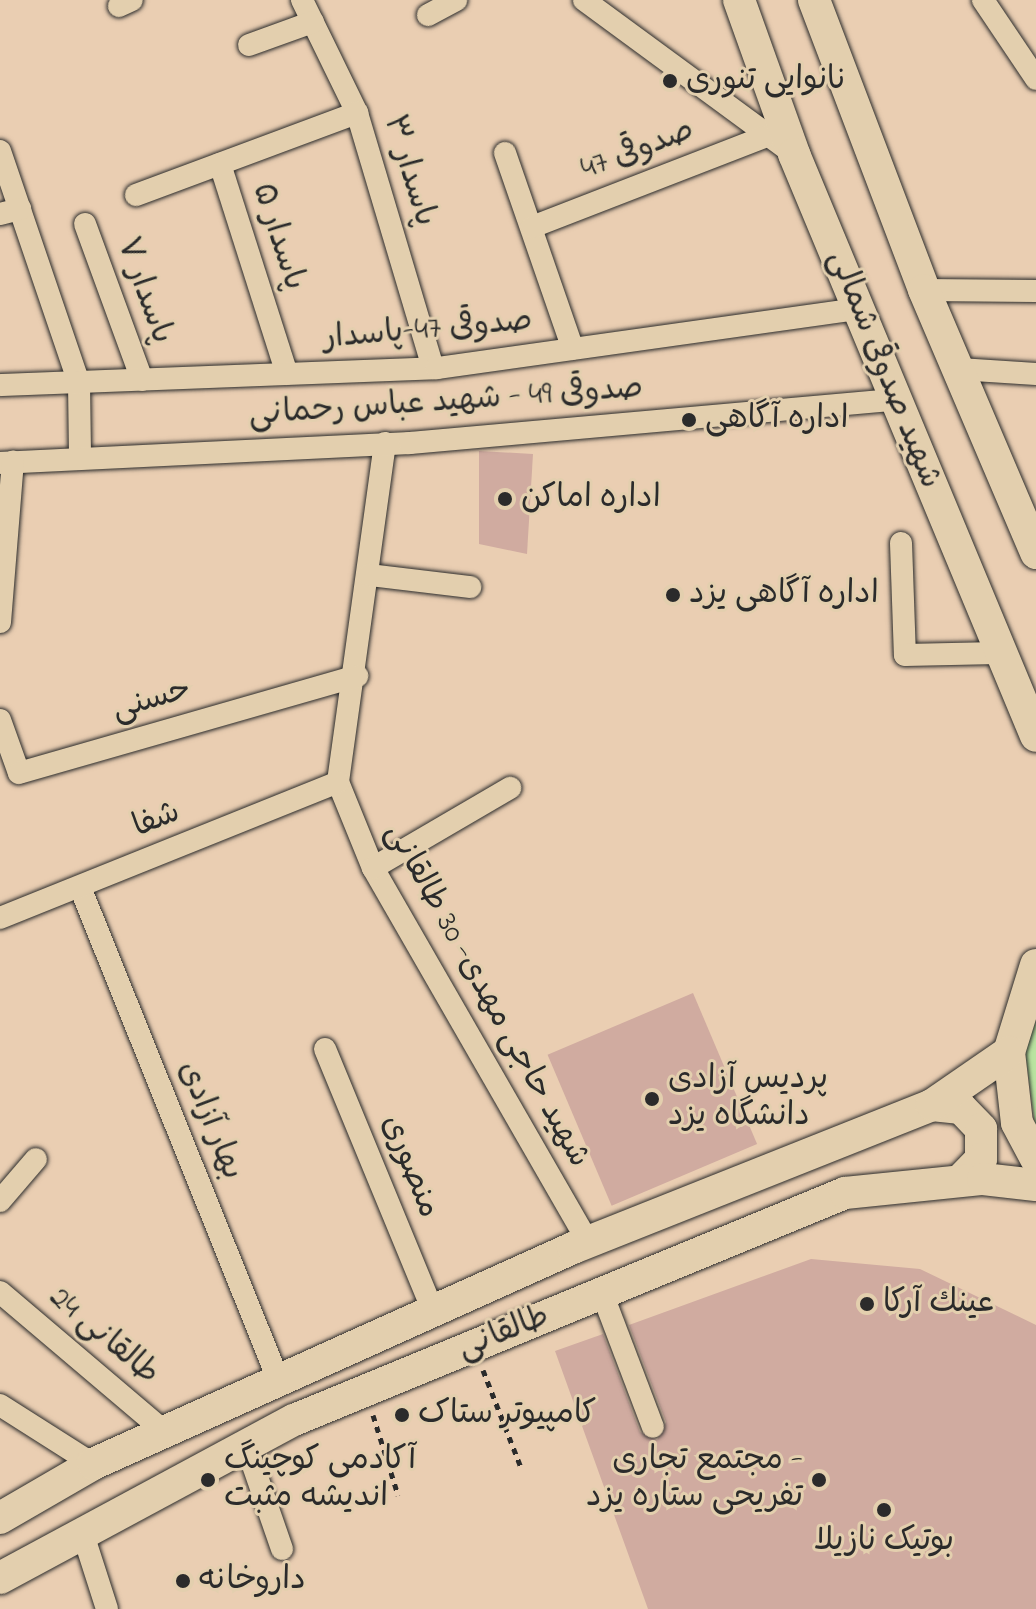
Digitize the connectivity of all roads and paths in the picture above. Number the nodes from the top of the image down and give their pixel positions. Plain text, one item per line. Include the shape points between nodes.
1 (302, 0) edge
2 (456, 0) edge
3 (584, 0) edge
4 (739, 0) edge
5 (814, 0) edge
6 (983, 0) edge
7 (428, 15) dead end
8 (313, 22) junction
9 (249, 45) dead end
10 (1036, 79) edge
11 (357, 113) junction
12 (767, 136) junction
13 (0, 151) edge
14 (505, 153) dead end
15 (794, 154) junction
16 (220, 164) junction
17 (136, 195) dead end
18 (10, 212) edge
19 (85, 224) dead end
20 (532, 227) junction
21 (924, 290) junction
22 (1036, 291) edge
23 (858, 309) junction
24 (573, 349) junction
25 (433, 368) junction
26 (959, 369) junction
27 (287, 374) junction
28 (1036, 374) edge
29 (142, 380) junction
30 (79, 383) junction
31 (0, 385) edge
32 (896, 400) junction
33 (385, 443) junction
34 (80, 457) junction
35 (6, 463) edge
36 (901, 543) dead end
37 (1036, 553) edge
38 (369, 575) junction
39 (470, 587) dead end
40 (0, 622) edge
41 (998, 653) junction
42 (357, 676) junction
43 (0, 720) edge
44 (1036, 736) edge
45 (338, 782) junction
46 (510, 788) dead end
47 (373, 868) junction
48 (80, 887) junction
49 (0, 918) edge
50 (1036, 965) edge
51 (325, 1049) dead end
52 (1009, 1052) junction
53 (932, 1105) junction
54 (1036, 1158) edge
55 (36, 1159) dead end
56 (961, 1180) junction
57 (1036, 1185) edge
58 (0, 1201) edge
59 (588, 1242) junction
60 (0, 1292) edge
61 (602, 1293) junction
62 (433, 1311) junction
63 (474, 1346) junction
64 (278, 1379) junction
65 (365, 1391) junction
66 (0, 1405) edge
67 (653, 1427) dead end
68 (164, 1431) junction
69 (246, 1445) junction
70 (93, 1464) junction
71 (522, 1470) dead end
72 (398, 1495) dead end
73 (0, 1518) edge
74 (82, 1531) junction
75 (282, 1549) dead end
76 (0, 1578) edge
77 (107, 1609) edge

1 - 8 street, پاسدار ۳
2 - 7 street
3 - 12 street
4 - 15 main road, شهید صدوقی شمالی
5 - 21 main road
6 - 10 street
8 - 9 street
8 - 11 street, پاسدار ۳
11 - 16 street
11 - 25 street, پاسدار ۳
12 - 15 street
12 - 20 street, صدوقی 47
13 - 18 street
14 - 20 street
15 - 23 main road, شهید صدوقی شمالی
16 - 17 street
16 - 27 street, پاسدار ۵
18 - 30 street
19 - 29 street, پاسدار ۷
20 - 24 street
21 - 22 street
21 - 26 main road
23 - 24 street, صدوقی 47-پاسدار
23 - 32 main road, شهید صدوقی شمالی
24 - 25 street, صدوقی 47-پاسدار
25 - 27 street, صدوقی 47-پاسدار
26 - 28 street
26 - 37 main road
27 - 29 street, صدوقی 47-پاسدار
29 - 30 street, صدوقی 47-پاسدار
30 - 31 street, صدوقی 47-پاسدار
30 - 34 street
32 - 33 street, صدوقی 49 - شهید عباس رحمانی
32 - 41 main road, شهید صدوقی شمالی
33 - 34 street, صدوقی 49 - شهید عباس رحمانی
33 - 38 street
34 - 35 street, صدوقی 49 - شهید عباس رحمانی
35 - 40 street
36 - 41 street via 905,655
38 - 39 street
38 - 42 street
41 - 44 main road, شهید صدوقی شمالی
42 - 43 street, حسنی via 19,773
42 - 45 street
45 - 47 street, شهید حاجی مهدی- 30 طالقانی
45 - 48 street, شفا
46 - 47 street
47 - 59 street, شهید حاجی مهدی- 30 طالقانی
48 - 49 street, شفا
48 - 64 street, بهار آزادی
50 - 52 main road
51 - 62 street, منصوری
52 - 53 main road, طالقانی
52 - 54 main road via 1017,1123
53 - 56 main road via 961,1108 981,1129 981,1159
53 - 59 main road, طالقانی
55 - 58 street
56 - 57 main road, طالقانی
56 - 61 main road, طالقانی via 845,1193
59 - 62 main road, طالقانی
60 - 68 street, طالقانی 24
61 - 63 main road, طالقانی
61 - 67 street
62 - 64 main road, طالقانی
63 - 65 main road, طالقانی
63 - 71 path
64 - 68 main road, طالقانی
65 - 69 main road, طالقانی
65 - 72 path
66 - 70 street
68 - 70 main road, طالقانی
69 - 74 main road, طالقانی
69 - 75 street
70 - 73 main road, طالقانی
74 - 76 main road, طالقانی
74 - 77 street

